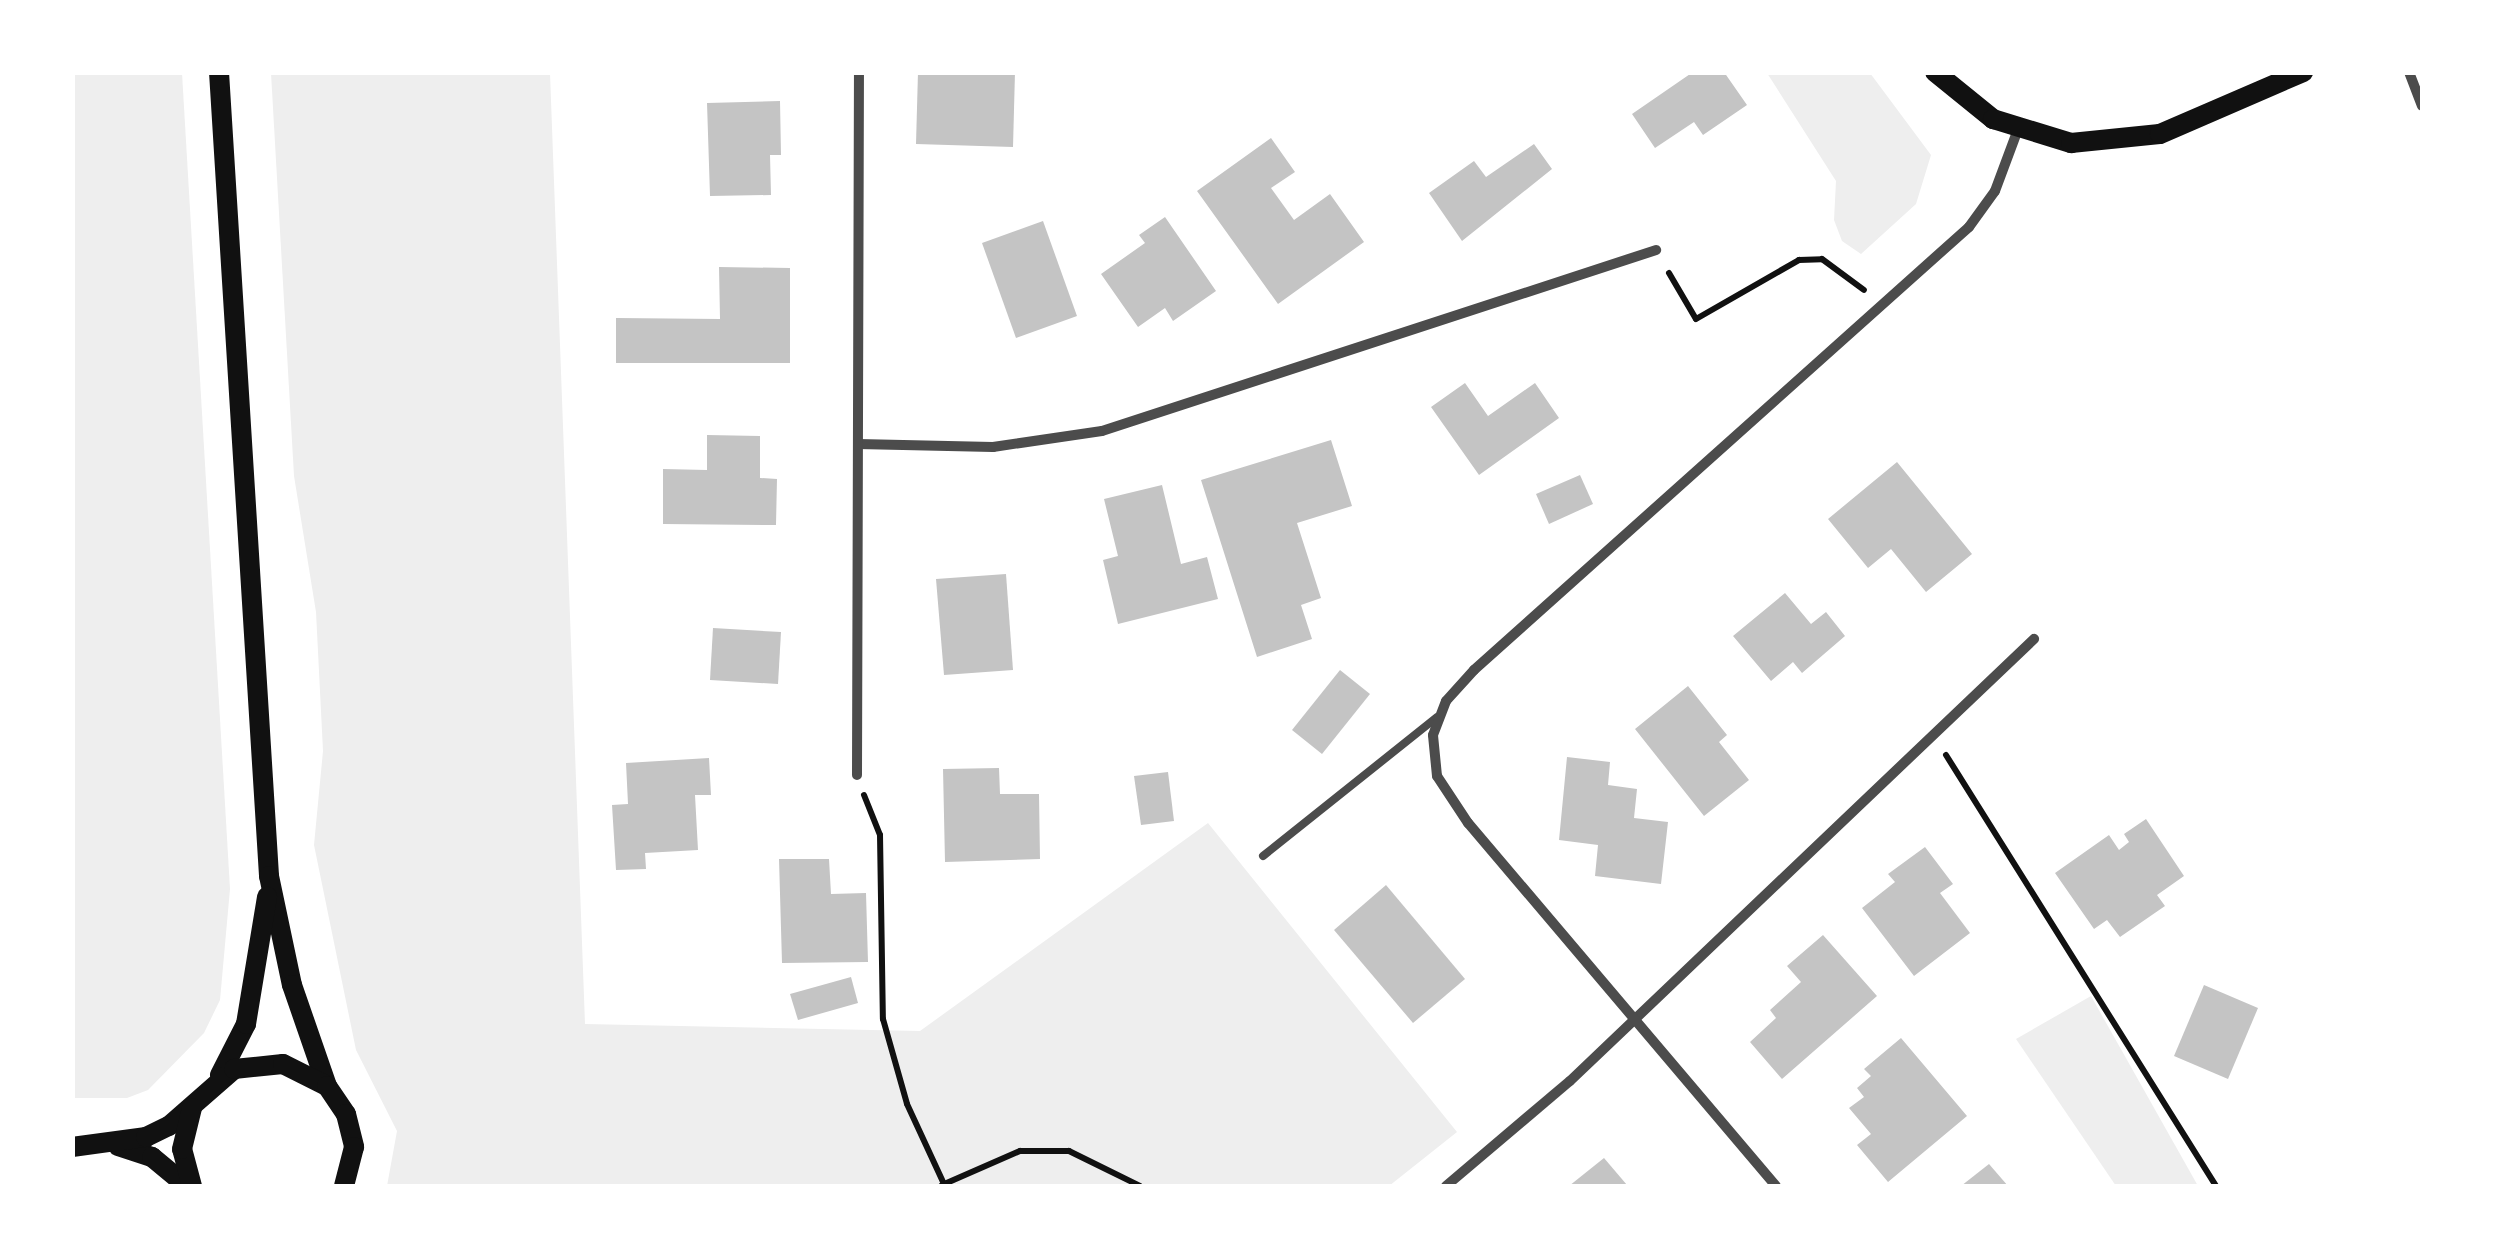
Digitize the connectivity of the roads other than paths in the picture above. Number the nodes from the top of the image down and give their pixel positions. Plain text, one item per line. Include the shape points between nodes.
1 (219, 72) edge
2 (859, 72) edge
3 (1935, 72) edge
4 (2303, 72) edge
5 (2409, 72) edge
6 (2422, 106) edge
7 (2018, 129) junction
8 (1656, 250) road end
9 (858, 444) junction
10 (2034, 639) dead end
11 (1437, 718) junction
12 (857, 776) road end
13 (1263, 856) dead end
14 (269, 876) junction
15 (1634, 1019) junction
16 (219, 1078) junction
17 (327, 1086) junction
18 (195, 1102) junction
19 (118, 1146) junction
20 (80, 1147) edge
21 (190, 1186) edge
22 (344, 1186) edge
23 (1446, 1186) edge
24 (1776, 1186) edge

1 - 14 main road
2 - 9 street
3 - 7 main road via 1993,119
4 - 7 main road via 2160,134 2071,143
5 - 6 street
7 - 11 street via 1984,210 1474,670
8 - 9 street via 1102,431 993,447
9 - 12 street
10 - 15 street
11 - 13 lane
11 - 15 street via 1432,755 1450,798
14 - 16 main road via 246,1024
14 - 17 main road via 292,985
15 - 23 street
15 - 24 street
16 - 17 main road via 266,1062 298,1068
16 - 18 main road
17 - 22 main road via 352,1130
18 - 19 main road via 169,1126
18 - 21 main road via 182,1149
19 - 20 main road
19 - 21 main road via 152,1156

